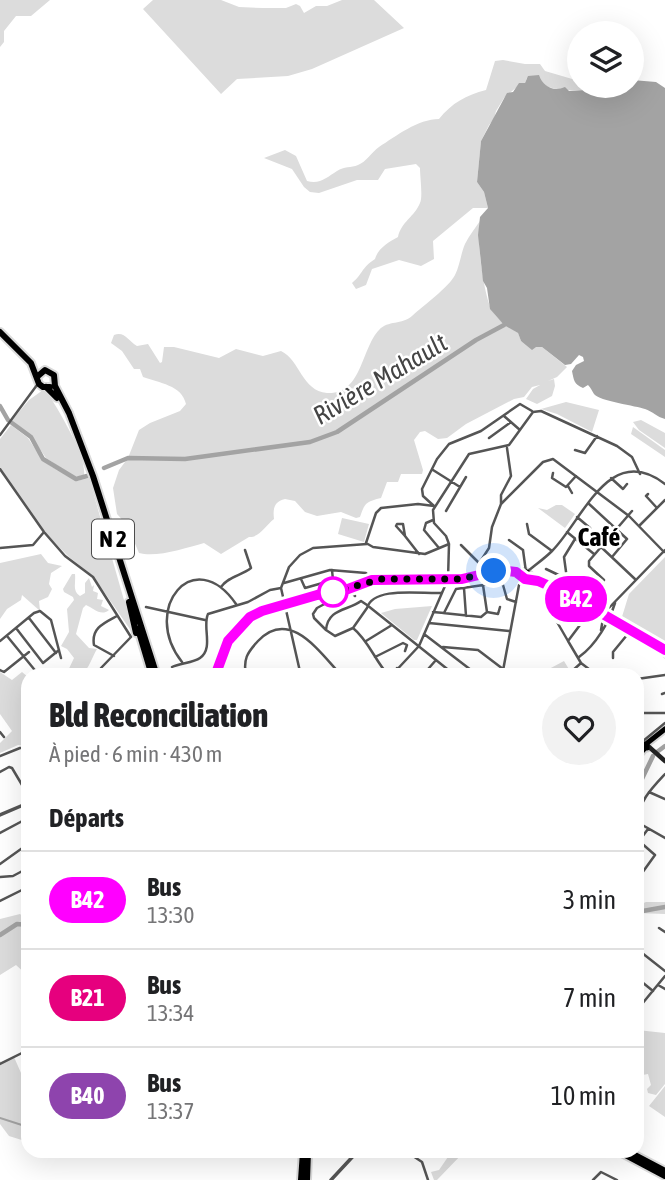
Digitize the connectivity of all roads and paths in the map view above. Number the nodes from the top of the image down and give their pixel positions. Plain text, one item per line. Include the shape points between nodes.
1 (0, 330) edge
2 (45, 370) junction
3 (41, 383) junction
4 (54, 383) junction
5 (31, 395) junction
6 (533, 412) junction
7 (504, 416) junction
8 (511, 422) junction
9 (520, 430) junction
10 (0, 435) edge
11 (597, 436) junction
12 (489, 438) dead end
13 (507, 447) junction
14 (575, 450) dead end
15 (0, 469) edge
16 (433, 470) junction
17 (553, 473) dead end
18 (638, 474) junction
19 (576, 476) junction
20 (466, 477) dead end
21 (611, 478) junction
22 (450, 482) junction
23 (627, 484) dead end
24 (665, 484) edge
25 (568, 486) junction
26 (460, 487) junction
27 (597, 492) junction
28 (572, 493) dead end
29 (648, 494) dead end
30 (423, 496) junction
31 (665, 500) edge
32 (588, 503) junction
33 (421, 504) junction
34 (502, 504) junction
35 (434, 506) junction
36 (657, 508) junction
37 (446, 511) dead end
38 (632, 511) dead end
39 (626, 515) junction
40 (577, 517) junction
41 (433, 520) junction
42 (527, 524) dead end
43 (639, 526) junction
44 (590, 528) dead end
45 (615, 528) junction
46 (566, 531) junction
47 (44, 533) junction
48 (405, 536) dead end
49 (509, 540) dead end
50 (575, 540) junction
51 (367, 544) junction
52 (449, 544) junction
53 (461, 545) dead end
54 (600, 546) junction
55 (0, 548) edge
56 (439, 548) junction
57 (244, 550) dead end
58 (552, 551) junction
59 (664, 551) edge
60 (419, 554) junction
61 (594, 554) junction
62 (612, 557) junction
63 (480, 562) junction
64 (546, 569) dead end
65 (332, 570) junction
66 (488, 572) junction
67 (526, 575) junction
68 (301, 578) junction
69 (448, 579) junction
70 (567, 579) junction
71 (372, 580) junction
72 (636, 580) junction
73 (284, 583) junction
74 (483, 585) junction
75 (221, 587) junction
76 (281, 588) junction
77 (464, 588) junction
78 (348, 589) junction
79 (442, 593) junction
80 (355, 596) dead end
81 (332, 600) dead end
82 (131, 602) junction
83 (516, 602) junction
84 (615, 602) junction
85 (236, 604) junction
86 (285, 605) junction
87 (367, 605) junction
88 (146, 607) dead end
89 (500, 607) dead end
90 (166, 612) junction
91 (433, 612) junction
92 (487, 612) junction
93 (443, 613) junction
94 (604, 613) junction
95 (117, 616) junction
96 (466, 616) junction
97 (611, 617) junction
98 (29, 618) junction
99 (205, 620) junction
100 (429, 623) junction
101 (392, 625) junction
102 (16, 628) junction
103 (353, 628) junction
104 (291, 629) junction
105 (601, 630) junction
106 (327, 631) junction
107 (511, 631) junction
108 (424, 634) junction
109 (7, 636) junction
110 (134, 637) junction
111 (366, 640) junction
112 (0, 641) edge
113 (568, 641) junction
114 (419, 646) junction
115 (443, 647) junction
116 (58, 651) junction
117 (405, 651) dead end
118 (29, 652) dead end
119 (664, 653) edge
120 (23, 656) junction
121 (114, 656) junction
122 (375, 657) junction
123 (579, 657) junction
124 (61, 658) dead end
125 (613, 658) dead end
126 (436, 660) junction
127 (182, 662) junction
128 (271, 662) dead end
129 (580, 663) junction
130 (172, 667) dead end
131 (33, 668) edge
132 (101, 668) edge
133 (151, 668) edge
134 (153, 668) edge
135 (218, 668) edge
136 (246, 668) edge
137 (272, 668) edge
138 (299, 668) edge
139 (334, 668) edge
140 (384, 668) edge
141 (397, 668) edge
142 (429, 668) edge
143 (446, 668) edge
144 (469, 668) edge
145 (502, 668) edge
146 (503, 668) edge
147 (575, 668) edge
148 (587, 668) edge
149 (0, 670) edge
150 (665, 676) edge
151 (644, 678) edge
152 (644, 713) edge
153 (665, 713) edge
154 (665, 723) edge
155 (665, 729) edge
156 (0, 732) edge
157 (4, 737) dead end
158 (644, 743) edge
159 (644, 743) edge
160 (644, 745) edge
161 (21, 748) edge
162 (0, 756) edge
163 (665, 761) edge
164 (0, 772) edge
165 (665, 774) edge
166 (21, 783) edge
167 (649, 792) junction
168 (644, 799) edge
169 (665, 799) edge
170 (21, 806) edge
171 (0, 815) edge
172 (21, 822) edge
173 (644, 826) edge
174 (648, 828) junction
175 (0, 833) edge
176 (644, 834) edge
177 (665, 838) edge
178 (644, 845) edge
179 (21, 849) edge
180 (0, 864) edge
181 (644, 870) edge
182 (21, 872) edge
183 (0, 877) edge
184 (21, 890) edge
185 (0, 901) edge
186 (659, 928) dead end
187 (665, 932) edge
188 (644, 955) edge
189 (665, 974) edge
190 (644, 983) edge
191 (658, 985) junction
192 (665, 989) edge
193 (653, 990) junction
194 (644, 1001) edge
195 (21, 1053) edge
196 (1, 1063) edge
197 (303, 1158) edge
198 (309, 1158) edge
199 (351, 1158) edge
200 (417, 1158) edge
201 (631, 1158) edge
202 (640, 1158) edge
203 (665, 1171) edge
204 (665, 1176) edge
205 (301, 1180) edge
206 (307, 1180) edge
207 (331, 1180) edge
208 (428, 1180) edge
209 (593, 1180) edge
210 (617, 1180) edge

1 - 2 highway, N 2
1 - 3 highway, N 2 via 32,363
2 - 3 highway
2 - 4 highway, N 2 via 54,375
3 - 4 highway
3 - 5 street
3 - 5 street
3 - 82 highway, N 2 via 55,394 83,453
4 - 82 highway, N 2 via 88,463
5 - 10 street
6 - 7 street via 520,404
6 - 9 street
6 - 11 street via 545,412
7 - 8 street
7 - 16 street via 449,444
8 - 9 street
8 - 12 street
9 - 13 street
11 - 14 street via 586,453
11 - 18 street via 627,453
13 - 22 street via 469,454
13 - 34 street via 512,471 501,495
15 - 47 street
16 - 22 street
16 - 30 street
17 - 25 street via 552,478
18 - 21 street
18 - 24 street
19 - 25 street
19 - 27 street
19 - 34 street via 550,459
20 - 26 street
21 - 23 street via 623,489
21 - 27 street
22 - 26 street
22 - 35 street
25 - 28 street
26 - 37 street
27 - 32 street
27 - 39 street
29 - 36 street
30 - 33 street
30 - 35 street
31 - 36 street
32 - 40 street
32 - 45 street
33 - 35 street
33 - 51 street via 380,509
34 - 63 street
35 - 41 street
36 - 43 street
38 - 39 street
39 - 43 street
39 - 45 street
40 - 44 street
40 - 46 street
41 - 52 street
41 - 56 street via 424,530
42 - 58 street via 529,534
43 - 59 street
45 - 54 street
45 - 62 street via 627,540
46 - 50 street
46 - 58 street
47 - 55 street via 33,545
47 - 95 street via 89,573
48 - 60 street
49 - 67 street via 523,550
50 - 61 street
50 - 70 street via 564,557
51 - 60 street
51 - 73 street via 310,549 289,567
52 - 56 street
52 - 69 street
53 - 63 street
54 - 61 street
54 - 62 street
56 - 60 street
57 - 75 street via 251,568
58 - 67 street
59 - 72 street
61 - 70 street via 588,565 604,580 598,590
62 - 72 street
63 - 66 street
64 - 70 street
65 - 68 street
65 - 68 street via 333,580 305,587
65 - 71 street via 366,573
66 - 67 main road
66 - 69 main road
67 - 83 street
67 - 94 main road
68 - 73 street
69 - 71 main road
69 - 79 street
71 - 78 main road
72 - 84 street
73 - 76 street
74 - 77 street
74 - 83 street via 502,583 506,598
74 - 92 street
75 - 85 street
75 - 90 street via 190,582 175,593
76 - 85 street
76 - 86 street
77 - 93 street via 454,590
77 - 96 street
78 - 80 street
78 - 86 main road
79 - 87 street via 388,593 372,598
79 - 91 street
81 - 106 street via 313,614
82 - 110 highway
82 - 134 highway via 146,629
83 - 107 street
84 - 94 street
84 - 97 street
85 - 99 street via 210,613
86 - 104 street
86 - 135 main road via 243,623 224,649
87 - 101 street
87 - 103 street
87 - 106 street via 363,602 335,612
88 - 90 street
89 - 92 street via 498,614
90 - 99 street
90 - 127 street via 175,652
91 - 93 street
91 - 100 street
92 - 96 street via 481,617
93 - 96 street
94 - 97 main road
94 - 105 street
95 - 110 street
95 - 121 street via 97,628 93,641
97 - 105 street
97 - 119 main road
98 - 102 street
98 - 116 street
98 - 116 street via 40,611 48,615
99 - 127 street via 207,640 202,655
100 - 107 street
100 - 108 street
101 - 111 street
101 - 114 street
102 - 109 street
102 - 116 street via 43,663
103 - 106 street via 338,636
103 - 111 street
104 - 136 street via 265,634 248,651
104 - 138 street
104 - 139 street
105 - 123 street
107 - 146 street
108 - 114 street
108 - 115 street
109 - 112 street
109 - 120 street
110 - 121 street
110 - 133 highway
111 - 122 street
113 - 113 street via 586,617 563,603 553,615
113 - 123 street
114 - 126 street
114 - 141 street
115 - 144 street
115 - 145 street via 478,650
116 - 124 street
117 - 122 street via 403,643
118 - 120 street
119 - 125 street via 627,635
120 - 131 street
120 - 149 street via 4,673
121 - 132 street
122 - 140 street
123 - 129 street
126 - 142 street
126 - 143 street
127 - 130 street
128 - 137 street
129 - 147 street
129 - 148 street
150 - 151 street
152 - 153 street
154 - 158 street
155 - 159 main road
156 - 157 street
160 - 163 main road
161 - 162 street
164 - 166 street via 12,768
165 - 167 street
167 - 168 street
167 - 169 street
170 - 171 street
172 - 175 street
173 - 174 street
174 - 176 street
174 - 177 street
178 - 181 street via 655,855
179 - 180 street
182 - 183 street
184 - 185 street
186 - 187 street
188 - 189 street
189 - 191 street
190 - 193 street
191 - 192 street
191 - 193 street
193 - 194 street
195 - 196 street
197 - 205 highway
198 - 206 highway
199 - 207 street
200 - 208 street
201 - 204 highway
202 - 203 highway
209 - 210 street via 601,1172

